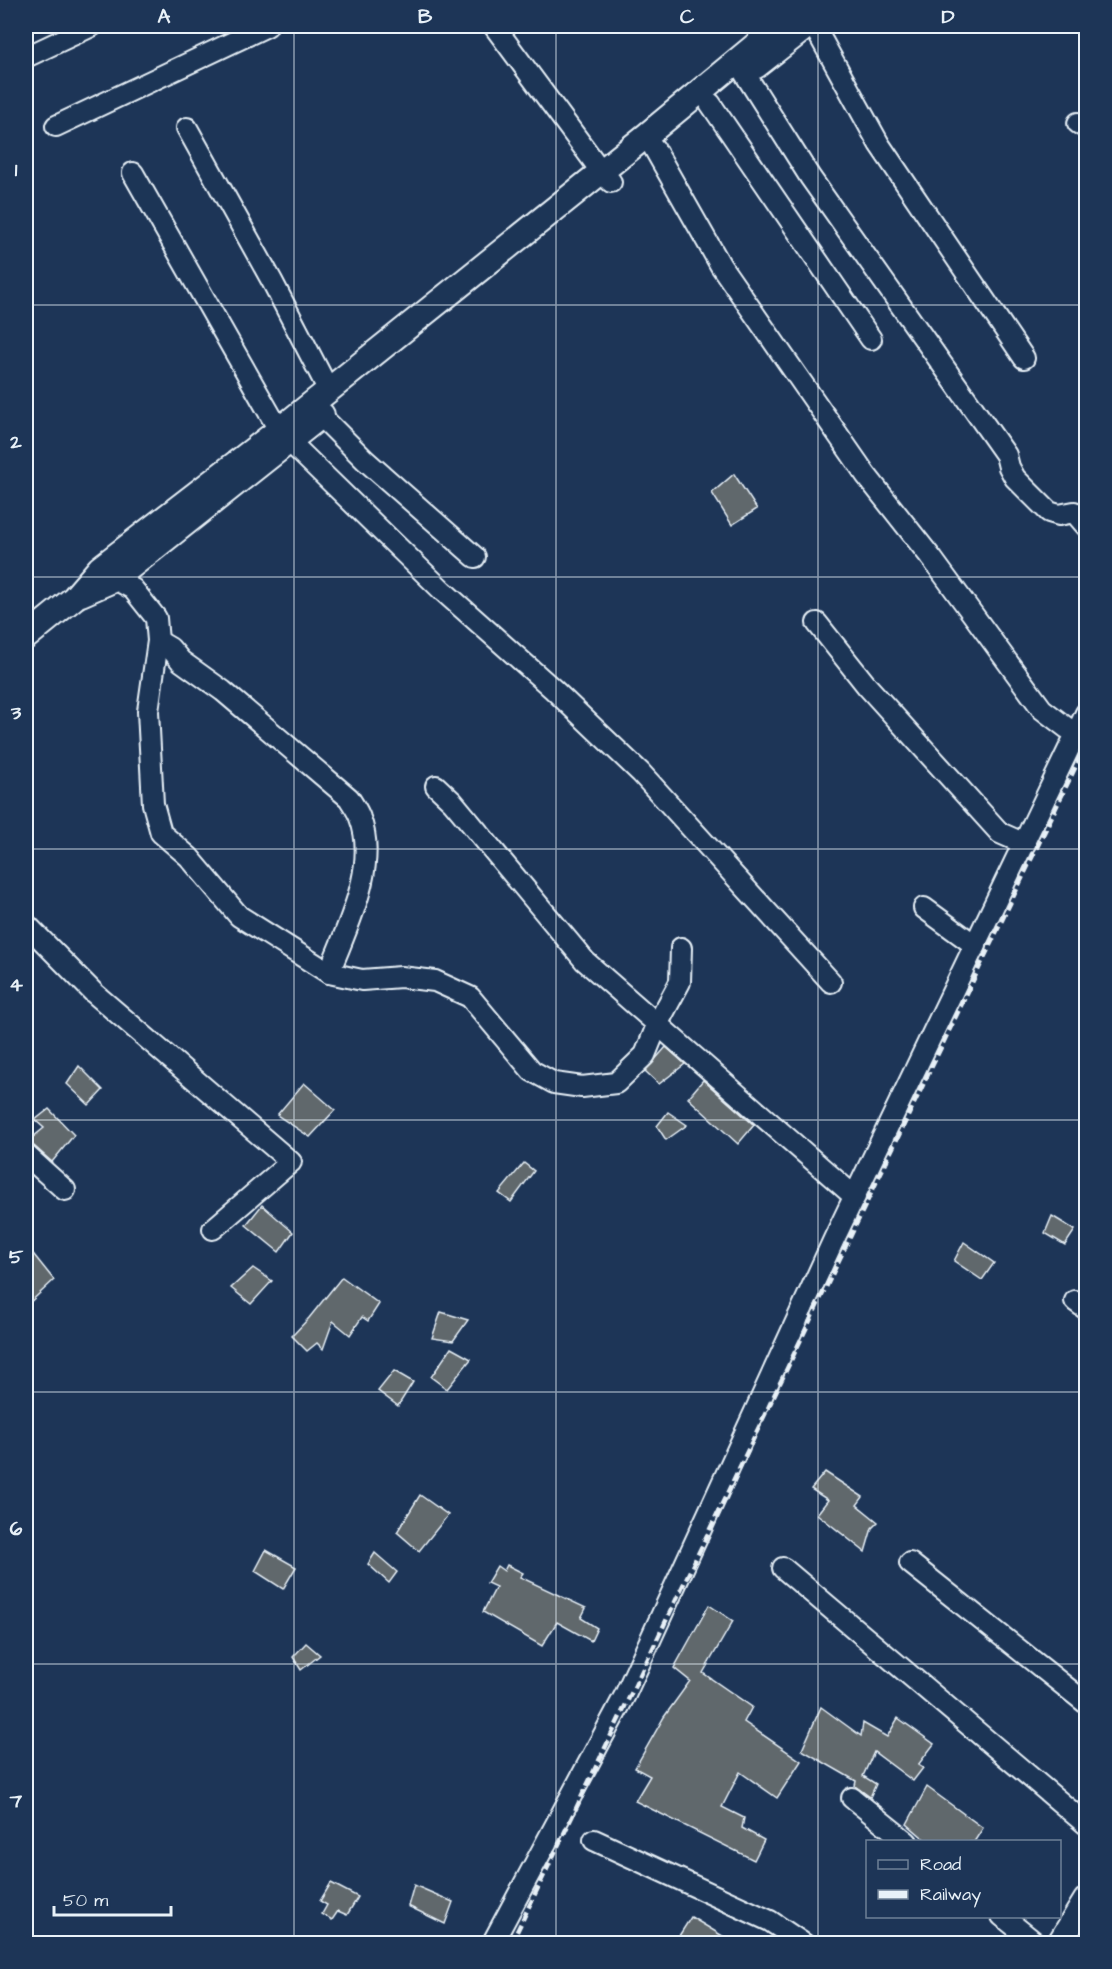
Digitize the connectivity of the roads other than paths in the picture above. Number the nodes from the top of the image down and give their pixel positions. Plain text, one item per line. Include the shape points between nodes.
1 (92, 26) edge
2 (267, 26) edge
3 (494, 26) edge
4 (779, 26) edge
5 (807, 26) edge
6 (814, 26) edge
7 (26, 57) edge
8 (745, 74) junction
9 (710, 103) junction
10 (56, 126) dead end
11 (187, 128) dead end
12 (654, 148) junction
13 (133, 172) dead end
14 (606, 177) junction
15 (871, 339) dead end
16 (1024, 358) dead end
17 (328, 389) junction
18 (321, 416) junction
19 (284, 436) junction
20 (1086, 526) edge
21 (475, 557) dead end
22 (115, 579) junction
23 (74, 598) junction
24 (817, 623) dead end
25 (26, 637) edge
26 (158, 641) junction
27 (1082, 722) edge
28 (436, 786) dead end
29 (1025, 844) junction
30 (924, 908) dead end
31 (26, 924) edge
32 (976, 946) junction
33 (681, 948) dead end
34 (329, 973) junction
35 (831, 982) dead end
36 (658, 1023) junction
37 (26, 1155) edge
38 (65, 1190) dead end
39 (855, 1197) junction
40 (213, 1229) dead end
41 (910, 1563) dead end
42 (783, 1568) dead end
43 (1086, 1703) edge
44 (852, 1798) dead end
45 (1086, 1824) edge
46 (594, 1840) dead end
47 (904, 1840) edge
48 (1086, 1900) edge
49 (1003, 1918) edge
50 (492, 1944) edge
51 (804, 1944) edge
52 (1037, 1944) edge
53 (1059, 1944) edge

1 - 7 street
2 - 10 street
3 - 14 street
4 - 14 main road
5 - 8 main road
6 - 16 street via 879,144
8 - 9 main road
8 - 20 street via 810,177 1006,455 1015,478 1049,512 1074,512
9 - 12 main road
9 - 15 street
11 - 17 street
12 - 14 main road
12 - 27 street via 721,266 866,475 1042,709 1067,728
13 - 19 street
14 - 17 main road
14 - 18 main road
17 - 19 main road
18 - 19 main road
18 - 21 street
19 - 22 main road
19 - 23 main road via 100,568
19 - 35 street via 443,591 641,773
22 - 23 main road
22 - 26 street via 133,589 156,618
23 - 25 main road
24 - 29 street via 867,686 1000,833
26 - 34 street via 148,711 153,804 161,833 189,857 239,916
26 - 34 street via 349,798 360,818 366,843 361,890
27 - 29 street
28 - 36 street via 585,961
29 - 32 street
30 - 32 street
31 - 40 street via 94,993 291,1162
32 - 39 street
33 - 36 street via 680,982
34 - 36 street via 362,980 401,977 435,981 470,997 532,1071 554,1083 582,1087 616,1083 645,1055
36 - 39 street
37 - 38 street
39 - 50 street via 625,1695
41 - 43 street
42 - 45 street
44 - 47 street
46 - 51 street via 770,1921
48 - 53 main road
49 - 52 street

